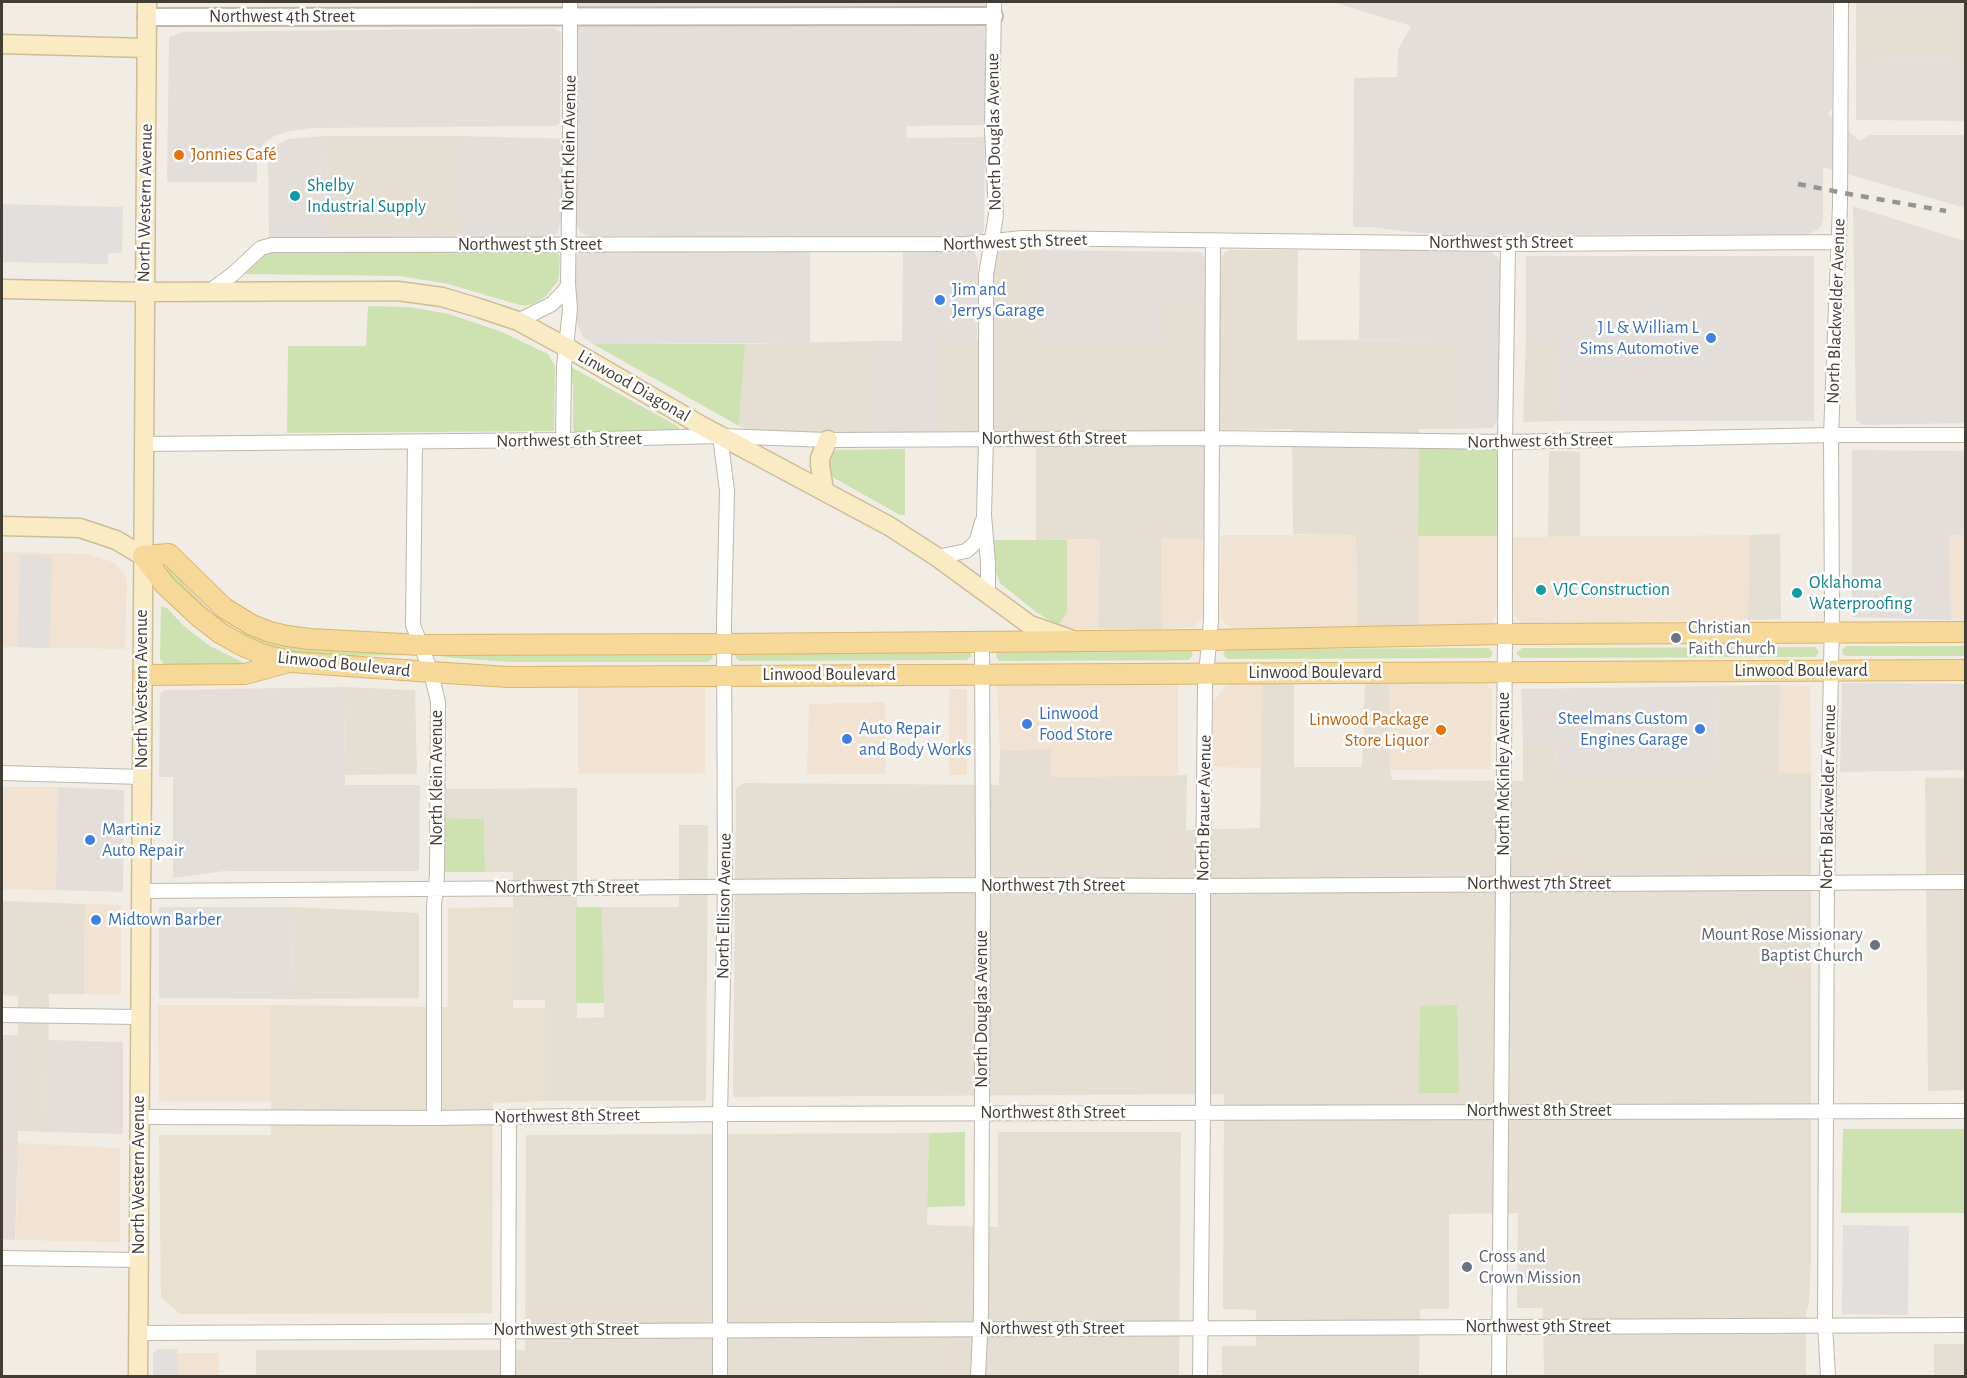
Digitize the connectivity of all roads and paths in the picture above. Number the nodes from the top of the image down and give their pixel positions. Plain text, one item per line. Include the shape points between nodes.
1 (1841, 2) edge
2 (146, 9) edge
3 (570, 9) edge
4 (994, 9) edge
5 (2, 44) edge
6 (146, 48) junction
7 (1213, 240) junction
8 (992, 241) junction
9 (1837, 242) junction
10 (1508, 244) junction
11 (568, 245) junction
12 (568, 284) junction
13 (2, 289) edge
14 (210, 291) junction
15 (144, 292) junction
16 (518, 321) junction
17 (566, 347) junction
18 (1831, 435) junction
19 (1965, 435) edge
20 (720, 436) junction
21 (1212, 438) junction
22 (986, 439) junction
23 (563, 440) junction
24 (828, 440) junction
25 (415, 442) junction
26 (1505, 442) junction
27 (143, 444) junction
28 (824, 490) junction
29 (984, 515) junction
30 (2, 526) edge
31 (143, 556) junction
32 (937, 556) junction
33 (988, 594) junction
34 (1965, 632) edge
35 (1831, 633) junction
36 (1505, 634) junction
37 (1075, 640) junction
38 (1210, 640) junction
39 (982, 641) junction
40 (724, 644) junction
41 (421, 645) junction
42 (292, 662) junction
43 (1965, 670) edge
44 (1830, 671) junction
45 (431, 672) junction
46 (1505, 672) junction
47 (983, 674) junction
48 (1206, 674) junction
49 (143, 675) junction
50 (725, 675) junction
51 (2, 773) edge
52 (142, 777) junction
53 (1965, 882) edge
54 (1827, 883) junction
55 (983, 885) junction
56 (1503, 885) junction
57 (1203, 886) junction
58 (725, 887) junction
59 (436, 889) junction
60 (141, 891) junction
61 (2, 1015) edge
62 (140, 1017) junction
63 (1502, 1111) junction
64 (1965, 1111) edge
65 (1203, 1112) junction
66 (1826, 1112) junction
67 (981, 1113) junction
68 (720, 1114) junction
69 (140, 1117) junction
70 (510, 1117) junction
71 (434, 1118) junction
72 (2, 1258) edge
73 (139, 1260) junction
74 (1965, 1324) edge
75 (1825, 1325) junction
76 (1499, 1327) junction
77 (1200, 1329) junction
78 (508, 1330) junction
79 (720, 1330) junction
80 (980, 1330) junction
81 (138, 1333) junction
82 (138, 1377) edge
83 (508, 1377) edge
84 (720, 1377) edge
85 (978, 1377) edge
86 (1200, 1377) edge
87 (1499, 1377) edge
88 (1828, 1377) edge

1 - 9 street, North Blackwelder Avenue
2 - 3 street, Northwest 4th Street
2 - 6 main road, North Western Avenue
3 - 4 street, Northwest 4th Street
3 - 11 street, North Klein Avenue
4 - 8 street, North Douglas Avenue via 992,130 996,215
5 - 6 main road
6 - 15 main road, North Western Avenue
7 - 8 street, Northwest 5th Street
7 - 10 street, Northwest 5th Street
7 - 21 street, North Brauer Avenue
8 - 11 street, Northwest 5th Street
8 - 22 street, North Douglas Avenue via 986,275
9 - 10 street, Northwest 5th Street
9 - 18 street, North Blackwelder Avenue
10 - 26 street, North McKinley Avenue
11 - 12 street, North Klein Avenue
11 - 14 street, Northwest 5th Street via 272,244 261,248
12 - 16 street via 552,304
12 - 17 street, North Klein Avenue
13 - 15 main road
14 - 15 main road, Linwood Diagonal
14 - 16 main road, Linwood Diagonal via 398,291 442,297
15 - 27 main road, North Western Avenue
16 - 17 main road, Linwood Diagonal
17 - 20 main road, Linwood Diagonal
17 - 23 street, North Klein Avenue
18 - 19 street, Northwest 6th Street
18 - 26 street, Northwest 6th Street
18 - 35 street, North Blackwelder Avenue
20 - 23 street, Northwest 6th Street
20 - 24 street, Northwest 6th Street
20 - 28 main road, Linwood Diagonal
20 - 40 street, North Ellison Avenue via 727,491
21 - 22 street, Northwest 6th Street
21 - 26 street, Northwest 6th Street
21 - 38 street, North Brauer Avenue
22 - 24 street, Northwest 6th Street
22 - 29 street, North Douglas Avenue
23 - 25 street, Northwest 6th Street
24 - 28 main road via 820,458
25 - 27 street, Northwest 6th Street
25 - 41 street, North Klein Avenue via 413,625
26 - 36 street, North McKinley Avenue
27 - 31 main road, North Western Avenue
28 - 32 main road, Linwood Diagonal
29 - 32 street, North Douglas Avenue via 972,546 966,551
29 - 33 street, North Douglas Avenue
30 - 31 main road via 80,528 116,540
31 - 41 main road, Linwood Boulevard via 169,554 224,608 270,632 310,639
31 - 42 main road, Linwood Boulevard via 165,585 220,633 264,655
31 - 49 main road, North Western Avenue
32 - 33 main road, Linwood Diagonal
33 - 37 main road, Linwood Diagonal via 1030,625
34 - 35 main road, Linwood Boulevard
35 - 36 main road, Linwood Boulevard
35 - 44 street, North Blackwelder Avenue
36 - 38 main road, Linwood Boulevard
36 - 46 street, North McKinley Avenue
37 - 38 main road, Linwood Boulevard
37 - 39 main road, Linwood Boulevard
38 - 48 street, North Brauer Avenue
39 - 40 main road, Linwood Boulevard
39 - 47 street, North Douglas Avenue
40 - 41 main road, Linwood Boulevard
40 - 50 street, North Ellison Avenue
41 - 45 street, North Klein Avenue
42 - 45 main road, Linwood Boulevard
42 - 49 main road via 244,674
43 - 44 main road, Linwood Boulevard
44 - 46 main road, Linwood Boulevard
44 - 54 street, North Blackwelder Avenue
45 - 50 main road, Linwood Boulevard via 509,677
45 - 59 street, North Klein Avenue via 438,702
46 - 48 main road, Linwood Boulevard
46 - 56 street, North McKinley Avenue
47 - 48 main road, Linwood Boulevard
47 - 50 main road, Linwood Boulevard
47 - 55 street, North Douglas Avenue
48 - 57 street, North Brauer Avenue
49 - 52 main road, North Western Avenue
50 - 58 street, North Ellison Avenue
51 - 52 street
52 - 60 main road, North Western Avenue
53 - 54 street, Northwest 7th Street
54 - 56 street, Northwest 7th Street
54 - 66 street, North Blackwelder Avenue
55 - 57 street, Northwest 7th Street
55 - 58 street, Northwest 7th Street
55 - 67 street, North Douglas Avenue
56 - 57 street, Northwest 7th Street
56 - 63 street, North McKinley Avenue
57 - 65 street, North Brauer Avenue
58 - 59 street, Northwest 7th Street
58 - 68 street, North Ellison Avenue
59 - 60 street, Northwest 7th Street
59 - 71 street, North Klein Avenue
60 - 62 main road, North Western Avenue
61 - 62 street
62 - 69 main road, North Western Avenue
63 - 65 street, Northwest 8th Street
63 - 66 street, Northwest 8th Street
63 - 76 street, North McKinley Avenue
64 - 66 street, Northwest 8th Street
65 - 67 street, Northwest 8th Street
65 - 77 street, North Brauer Avenue
66 - 75 street, North Blackwelder Avenue
67 - 68 street, Northwest 8th Street
67 - 80 street, North Douglas Avenue
68 - 70 street, Northwest 8th Street
68 - 79 street, North Ellison Avenue
69 - 71 street, Northwest 8th Street
69 - 73 main road, North Western Avenue
70 - 71 street, Northwest 8th Street
70 - 78 street
72 - 73 street
73 - 81 main road, North Western Avenue
74 - 75 street, Northwest 9th Street
75 - 76 street, Northwest 9th Street
75 - 88 street, North Blackwelder Avenue
76 - 77 street, Northwest 9th Street
76 - 87 street, North McKinley Avenue
77 - 80 street, Northwest 9th Street
77 - 86 street, North Brauer Avenue
78 - 79 street, Northwest 9th Street
78 - 81 street, Northwest 9th Street
78 - 83 street
79 - 80 street, Northwest 9th Street
79 - 84 street, North Ellison Avenue
80 - 85 street, North Douglas Avenue
81 - 82 main road, North Western Avenue

